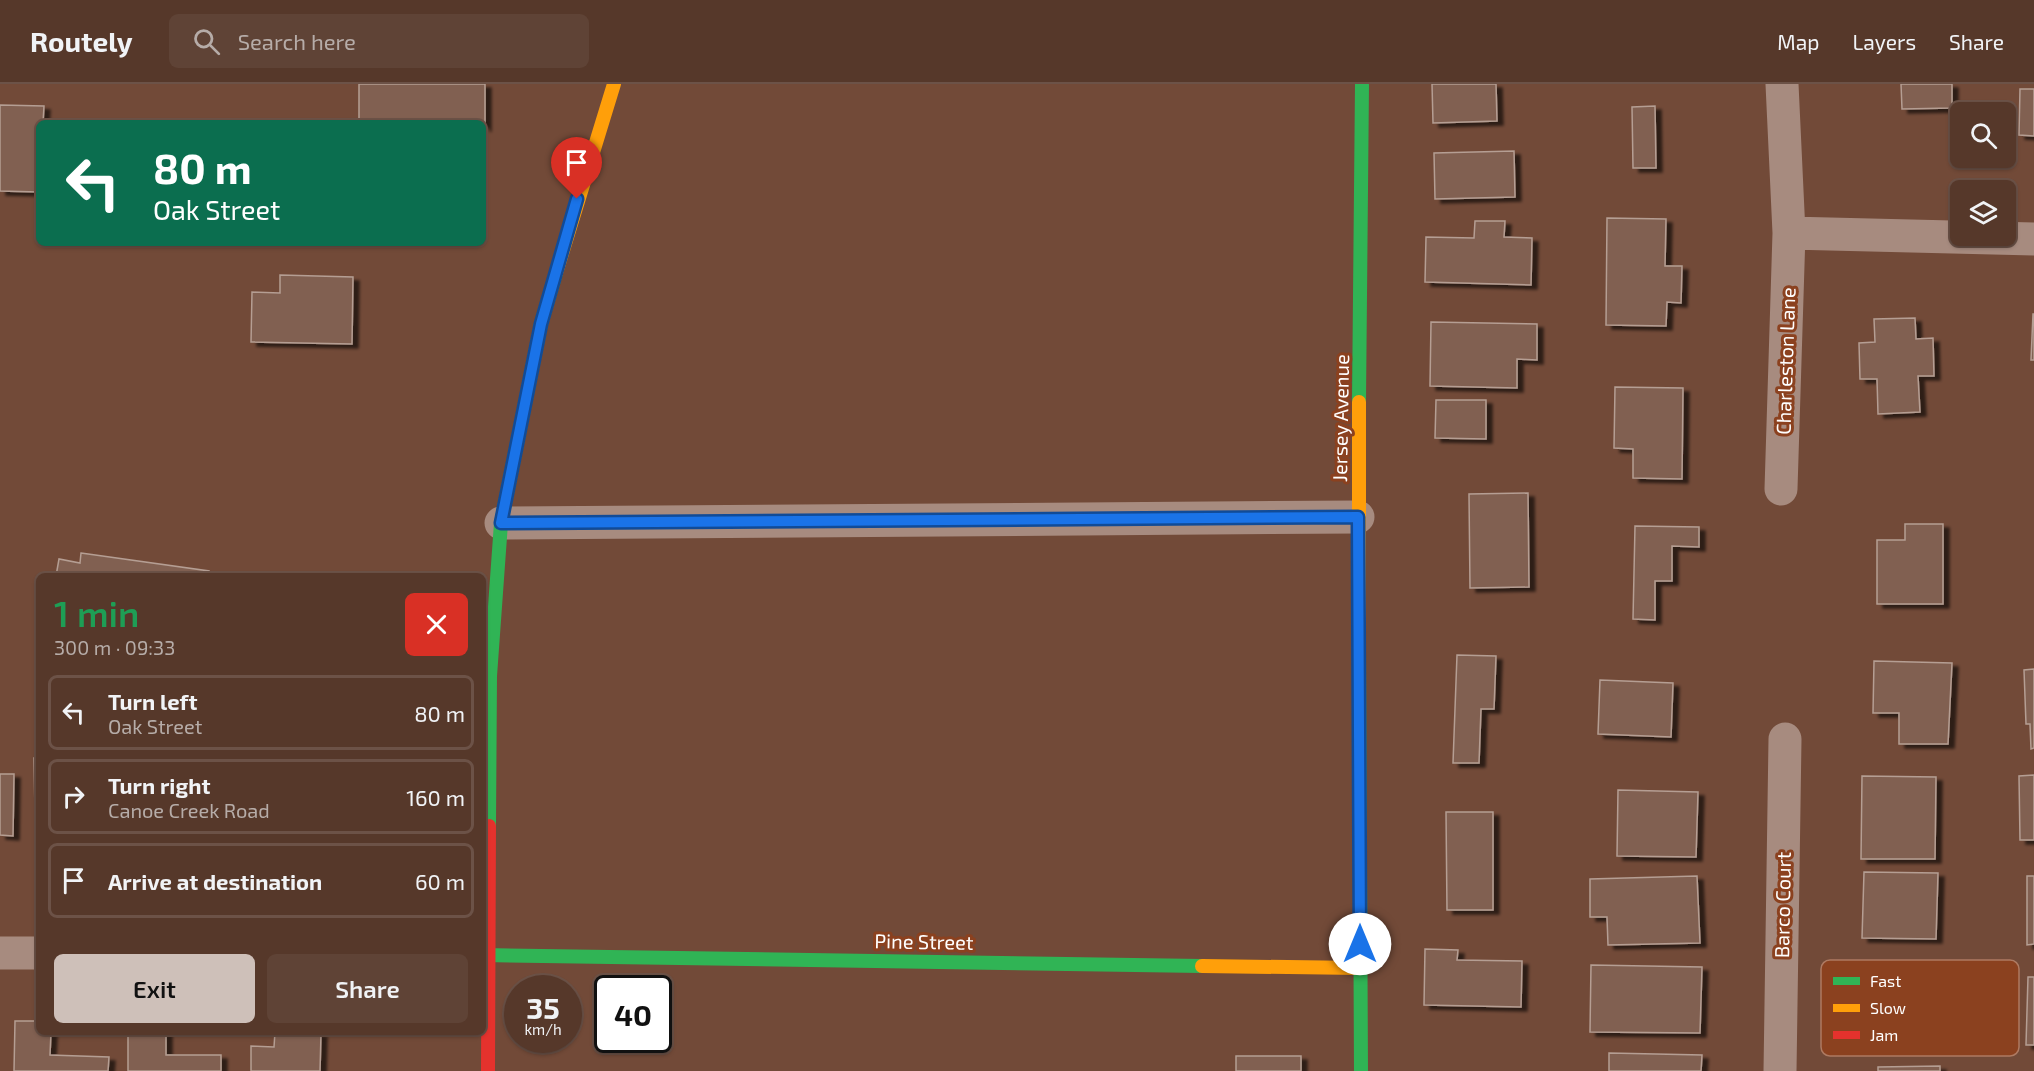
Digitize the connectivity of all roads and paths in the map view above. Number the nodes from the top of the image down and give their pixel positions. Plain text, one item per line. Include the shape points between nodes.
1 (614, 84) edge
2 (1362, 84) edge
3 (1782, 84) edge
4 (1789, 233) junction
5 (2034, 239) edge
6 (1781, 489) dead end
7 (1358, 517) junction
8 (501, 523) junction
9 (1785, 739) dead end
10 (486, 899) edge
11 (0, 953) edge
12 (36, 953) edge
13 (486, 955) edge
14 (1360, 968) junction
15 (486, 994) edge
16 (488, 1071) edge
17 (1361, 1071) edge
18 (1780, 1071) edge

1 - 8 street via 541,324
2 - 7 street, Jersey Avenue
3 - 4 street, Charleston Lane
4 - 5 street
4 - 6 street, Charleston Lane
7 - 8 street
7 - 14 street, Jersey Avenue
8 - 10 street via 490,676
9 - 18 street, Barco Court
11 - 12 street
13 - 14 street, Pine Street
14 - 17 street, Jersey Avenue
15 - 16 street

